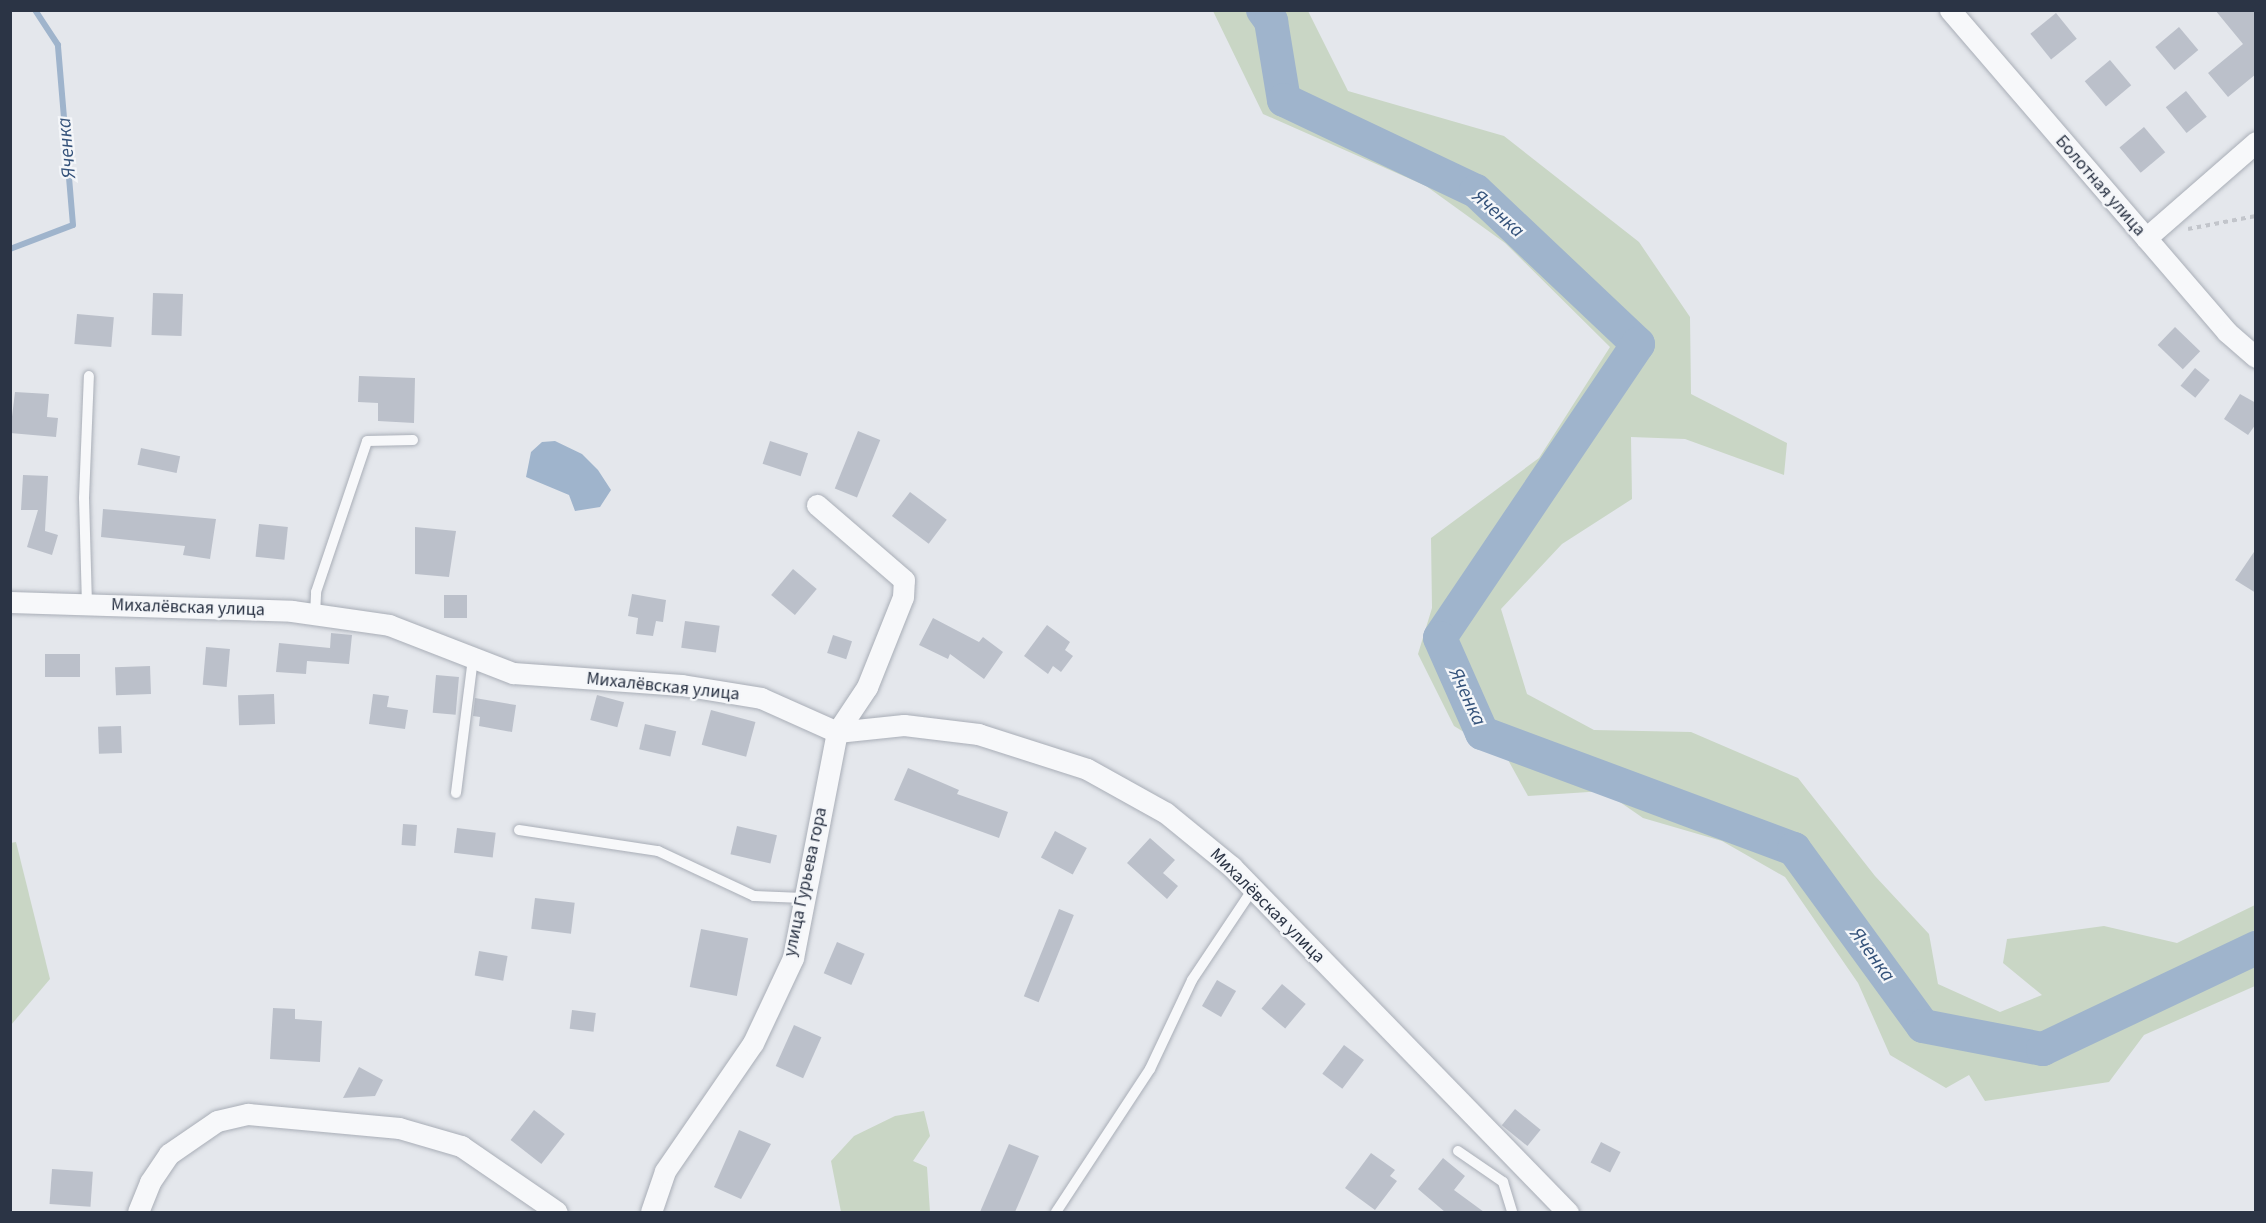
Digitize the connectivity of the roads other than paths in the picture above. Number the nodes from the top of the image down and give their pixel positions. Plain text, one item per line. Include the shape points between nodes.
1 (1950, 10) edge
2 (2256, 142) edge
3 (2146, 238) junction
4 (2256, 357) edge
5 (89, 376) dead end
6 (413, 440) dead end
7 (817, 505) dead end
8 (10, 602) edge
9 (87, 605) junction
10 (315, 614) junction
11 (473, 658) junction
12 (837, 732) junction
13 (456, 793) dead end
14 (519, 830) dead end
15 (1253, 889) junction
16 (803, 898) junction
17 (1458, 1151) dead end
18 (138, 1212) edge
19 (557, 1212) edge
20 (651, 1212) edge
21 (1056, 1212) edge
22 (1512, 1212) edge
23 (1568, 1212) edge

1 - 3 street, Болотная улица
2 - 3 street
3 - 4 street, Болотная улица via 2227,332
5 - 9 lane via 84,498
6 - 10 lane via 367,441 316,592
7 - 12 street via 904,580 903,597 867,687
8 - 9 street, Михалёвская улица
9 - 10 street, Михалёвская улица
10 - 11 street, Михалёвская улица via 389,625
11 - 12 street, Михалёвская улица via 513,673 682,686 761,698
11 - 13 lane
12 - 15 street, Михалёвская улица via 904,725 978,734 1087,769 1166,813
12 - 16 street, улица Гурьева гора
14 - 16 lane via 658,851 754,896
15 - 21 lane via 1192,980 1150,1069
15 - 23 street, Михалёвская улица
16 - 20 street, улица Гурьева гора via 793,958 753,1043 665,1171
17 - 22 lane via 1503,1182
18 - 19 street via 150,1182 169,1154 218,1121 248,1114 399,1128 461,1146

